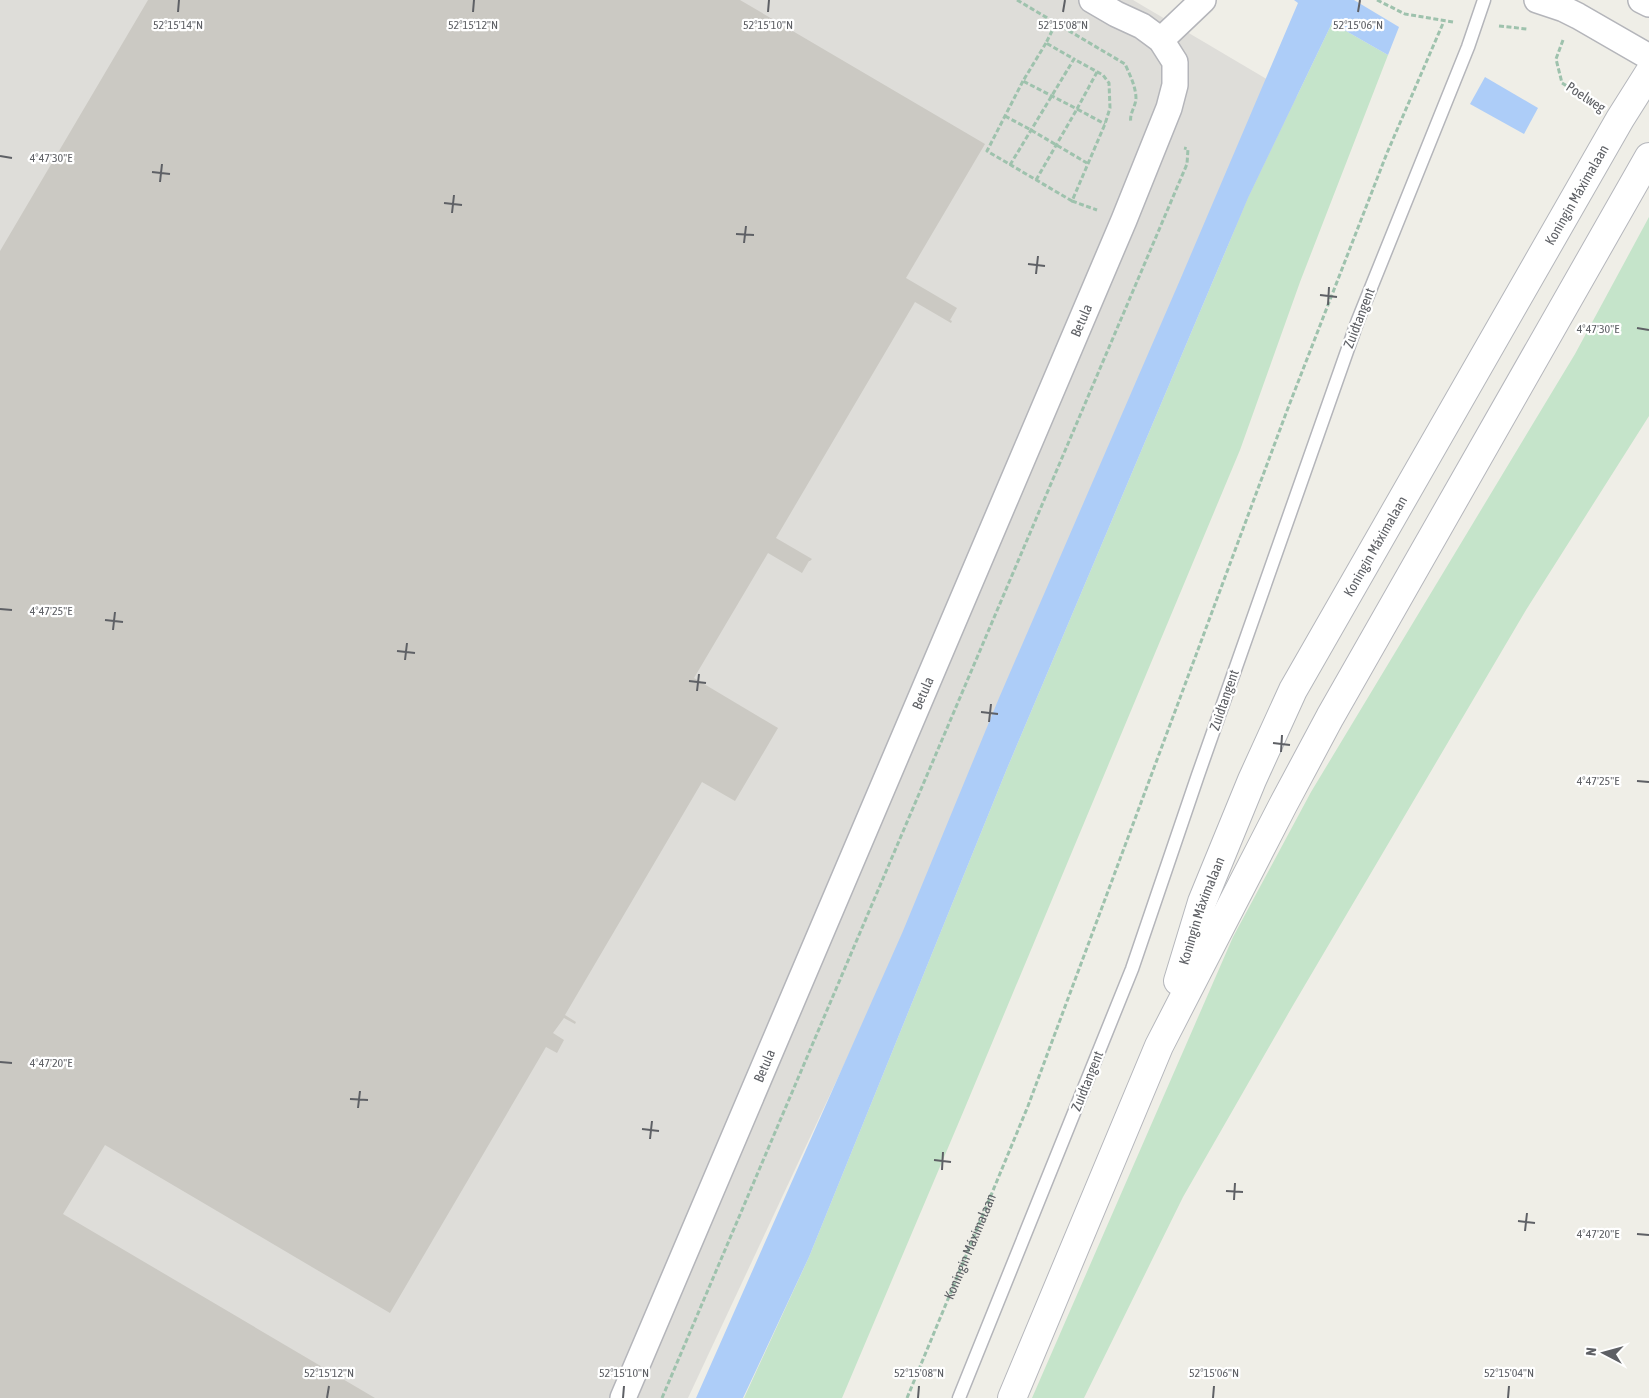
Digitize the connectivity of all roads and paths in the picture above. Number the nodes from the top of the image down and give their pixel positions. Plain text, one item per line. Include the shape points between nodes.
1 (1017, 0) edge
2 (1092, 0) edge
3 (1204, 0) edge
4 (1484, 0) edge
5 (1537, 0) edge
6 (1641, 0) edge
7 (1649, 4) edge
8 (1444, 21) dead end
9 (1056, 23) junction
10 (1072, 32) dead end
11 (1564, 39) dead end
12 (1161, 40) junction
13 (1046, 43) junction
14 (1649, 57) edge
15 (1074, 59) junction
16 (1098, 72) junction
17 (1649, 73) edge
18 (1023, 81) junction
19 (1052, 95) junction
20 (1077, 109) junction
21 (1005, 116) junction
22 (1620, 119) junction
23 (1105, 124) junction
24 (1031, 130) junction
25 (1056, 144) junction
26 (1649, 156) edge
27 (1087, 163) junction
28 (1010, 165) junction
29 (1036, 180) junction
30 (1159, 1046) junction
31 (623, 1398) edge
32 (907, 1398) edge
33 (959, 1398) edge
34 (1012, 1398) edge

1 - 9 path
2 - 12 street via 1142,26
3 - 12 street
4 - 33 lane, Zuidtangent via 1358,320 1132,969
5 - 14 street via 1564,8
6 - 7 street
8 - 32 path, Koningin Máximalaan via 1380,171 1288,408 1028,1106
9 - 10 path
9 - 13 path
11 - 22 path, Poelweg via 1556,59 1562,83
12 - 31 street, Betula via 1175,62 1175,85 1169,108
13 - 15 path
13 - 18 path
15 - 16 path
15 - 19 path
16 - 20 path
16 - 23 path via 1108,83 1110,108
17 - 22 main road, Koningin Máximalaan
18 - 19 path
18 - 21 path
19 - 20 path
19 - 24 path
20 - 23 path
20 - 25 path
21 - 24 path
21 - 28 path via 987,151
22 - 30 main road, Koningin Máximalaan via 1293,690 1202,902
23 - 27 path
24 - 25 path
24 - 28 path
25 - 27 path
25 - 29 path
26 - 30 main road, Koningin Máximalaan via 1330,717
27 - 29 path via 1072,201
28 - 29 path
30 - 34 main road, Koningin Máximalaan

